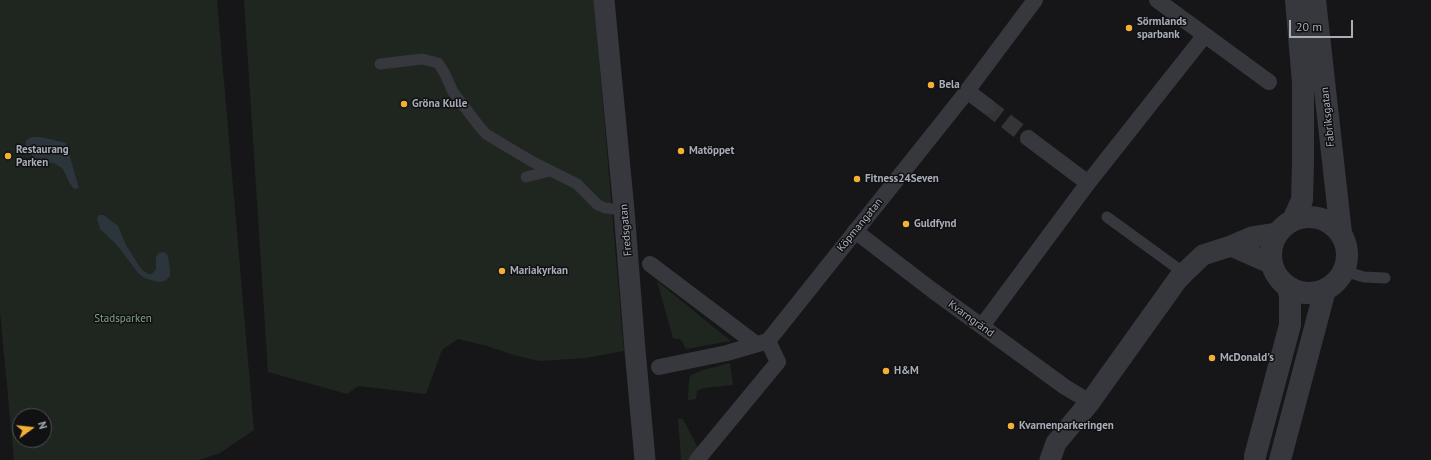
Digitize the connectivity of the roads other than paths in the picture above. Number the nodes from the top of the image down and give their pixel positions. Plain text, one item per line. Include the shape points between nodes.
1 (604, 0) edge
2 (1035, 0) edge
3 (1157, 0) edge
4 (1296, 0) edge
5 (1315, 0) edge
6 (1205, 35) junction
7 (380, 64) dead end
8 (1269, 82) dead end
9 (967, 91) junction
10 (987, 106) tunnel mouth
11 (1028, 138) tunnel mouth
12 (550, 171) junction
13 (526, 177) dead end
14 (1088, 183) junction
15 (624, 210) junction
16 (1107, 217) dead end
17 (1286, 226) junction
18 (855, 231) junction
19 (1341, 233) junction
20 (1231, 246) junction
21 (650, 264) dead end
22 (1272, 264) junction
23 (1344, 271) junction
24 (1184, 273) junction
25 (1385, 278) dead end
26 (1287, 286) junction
27 (1325, 290) junction
28 (982, 326) junction
29 (762, 343) junction
30 (659, 367) dead end
31 (1090, 402) junction
32 (645, 460) edge
33 (697, 460) edge
34 (1050, 460) edge
35 (1255, 460) edge
36 (1280, 460) edge

1 - 15 street, Fredsgatan
2 - 9 street, Köpmangatan
3 - 6 street
4 - 17 street, Fabriksgatan via 1303,83 1304,164 1302,200
5 - 19 street, Fabriksgatan
6 - 8 street
6 - 14 street
7 - 12 lane via 422,59 438,63 453,92 486,134
9 - 10 street
9 - 18 street, Köpmangatan
11 - 14 street
12 - 13 lane
12 - 15 lane via 577,184 598,206
14 - 28 street
15 - 32 street, Fredsgatan
16 - 24 lane
17 - 19 street via 1306,217 1320,218 1332,224
17 - 20 street
17 - 22 street via 1275,238
18 - 28 street, Kvarngränd
18 - 29 street, Köpmangatan
19 - 23 street via 1348,258
20 - 22 street
20 - 24 street via 1203,255
21 - 29 street
22 - 26 street via 1278,277
23 - 25 lane via 1364,277
23 - 27 street via 1336,282
24 - 31 street
26 - 27 street via 1305,293
26 - 35 street via 1290,295 1290,325
27 - 36 street
28 - 31 street, Kvarngränd
29 - 30 street
29 - 33 street via 778,362
31 - 34 street via 1056,443

